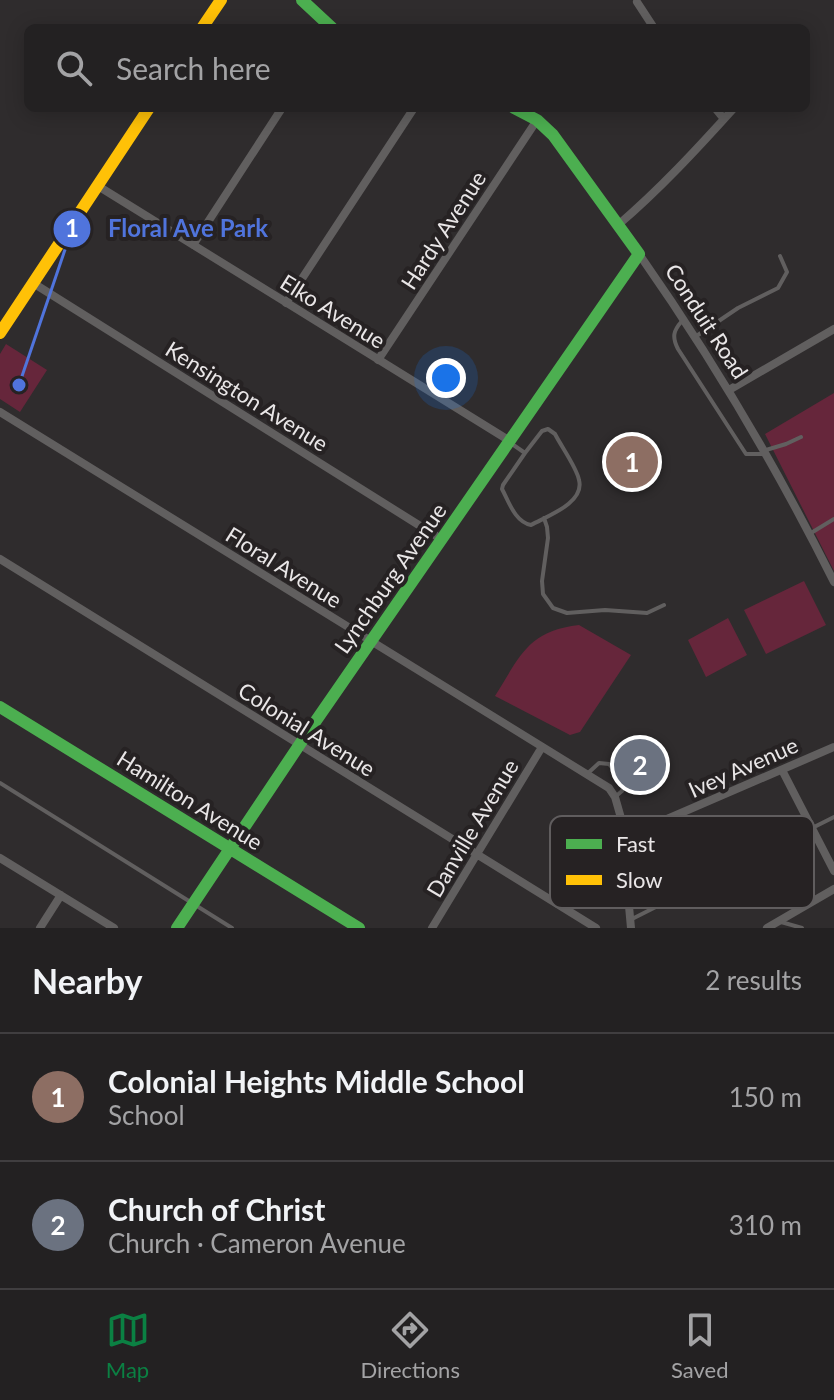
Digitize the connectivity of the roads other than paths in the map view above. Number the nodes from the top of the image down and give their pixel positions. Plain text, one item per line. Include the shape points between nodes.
1 (221, 0) edge
2 (302, 0) edge
3 (637, 2) edge
4 (205, 24) edge
5 (328, 24) edge
6 (651, 24) edge
7 (146, 112) edge
8 (279, 112) edge
9 (411, 112) edge
10 (522, 112) edge
11 (718, 112) edge
12 (730, 112) edge
13 (724, 119) junction
14 (537, 120) junction
15 (98, 186) junction
16 (618, 225) junction
17 (193, 245) junction
18 (639, 254) junction
19 (780, 256) dead end
20 (33, 283) junction
21 (286, 303) junction
22 (683, 319) junction
23 (834, 329) edge
24 (0, 333) edge
25 (695, 337) junction
26 (378, 360) junction
27 (729, 390) junction
28 (0, 412) edge
29 (801, 437) dead end
30 (510, 441) junction
31 (765, 452) junction
32 (525, 453) junction
33 (544, 518) junction
34 (834, 519) edge
35 (809, 534) junction
36 (441, 539) junction
37 (0, 559) edge
38 (834, 582) edge
39 (664, 605) dead end
40 (370, 641) junction
41 (0, 707) edge
42 (299, 746) junction
43 (542, 747) junction
44 (834, 747) edge
45 (782, 770) junction
46 (589, 775) junction
47 (0, 783) edge
48 (615, 797) junction
49 (620, 816) edge
50 (674, 816) edge
51 (806, 816) edge
52 (834, 817) edge
53 (814, 827) edge
54 (814, 832) edge
55 (230, 848) junction
56 (478, 854) junction
57 (0, 858) edge
58 (834, 871) edge
59 (834, 889) edge
60 (61, 895) junction
61 (550, 899) edge
62 (814, 901) edge
63 (193, 904) junction
64 (564, 908) edge
65 (661, 908) edge
66 (801, 908) edge
67 (779, 921) junction
68 (631, 924) edge
69 (40, 928) edge
70 (114, 928) edge
71 (177, 928) edge
72 (232, 928) edge
73 (359, 928) edge
74 (432, 928) edge
75 (596, 928) edge
76 (767, 928) edge
77 (802, 928) edge

1 - 4 street
2 - 5 street
3 - 6 street
7 - 15 street
8 - 17 street
9 - 21 street
10 - 14 street, Conduit Road
11 - 13 street
12 - 13 street
13 - 16 street
14 - 16 street, Conduit Road
14 - 26 street, Hardy Avenue
15 - 17 street, Elko Avenue
15 - 20 street
16 - 18 street, Conduit Road
17 - 21 street, Elko Avenue
18 - 22 street, Conduit Road
18 - 30 street, Lynchburg Avenue
19 - 25 lane via 787,272 778,288
20 - 24 street
20 - 36 street, Kensington Avenue
21 - 26 street, Elko Avenue
22 - 25 street, Conduit Road
22 - 31 lane via 673,339 678,349 746,454
23 - 27 street
25 - 27 street, Conduit Road
26 - 30 street, Elko Avenue
27 - 31 street, Conduit Road
28 - 40 street, Floral Avenue
29 - 31 lane
30 - 32 lane
30 - 36 street, Lynchburg Avenue
31 - 35 street, Conduit Road
32 - 33 lane via 502,489 522,523
32 - 33 lane via 548,429 579,479 574,501
33 - 39 lane via 548,538 543,594 553,608 567,613 647,613
34 - 35 lane
35 - 38 street, Conduit Road
36 - 40 street, Lynchburg Avenue
37 - 42 street, Colonial Avenue
40 - 42 street, Lynchburg Avenue
40 - 43 street, Floral Avenue
41 - 55 street, Hamilton Avenue
42 - 55 street, Lynchburg Avenue
42 - 56 street, Colonial Avenue
43 - 46 street, Floral Avenue
43 - 56 street, Danville Avenue
44 - 45 street, Ivey Avenue
45 - 50 street, Ivey Avenue
45 - 51 street
46 - 48 street, Floral Avenue
46 - 48 lane via 599,763 609,764 625,783
47 - 63 lane
48 - 49 street
52 - 53 lane
54 - 58 street
55 - 63 street, Lynchburg Avenue
55 - 73 street, Hamilton Avenue
56 - 61 street, Colonial Avenue
56 - 74 street, Danville Avenue
57 - 60 street
59 - 62 street
60 - 69 street
60 - 70 street
63 - 71 street, Lynchburg Avenue
63 - 72 lane
64 - 75 street, Colonial Avenue
65 - 68 lane
66 - 67 street
67 - 76 street
67 - 77 lane

